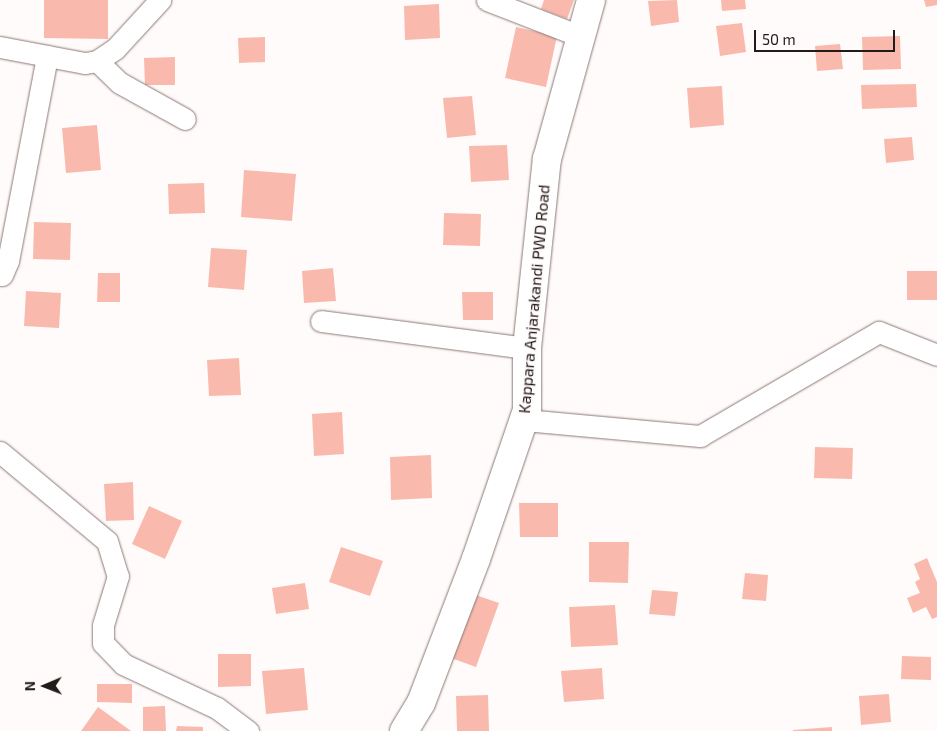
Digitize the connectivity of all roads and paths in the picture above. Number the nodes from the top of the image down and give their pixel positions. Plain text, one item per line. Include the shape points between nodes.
1 (160, 0) edge
2 (487, 0) edge
3 (590, 0) edge
4 (580, 36) junction
5 (0, 47) edge
6 (47, 56) junction
7 (97, 61) junction
8 (185, 119) dead end
9 (2, 275) dead end
10 (321, 321) dead end
11 (527, 348) junction
12 (937, 355) edge
13 (524, 420) junction
14 (0, 452) edge
15 (248, 731) edge
16 (404, 731) edge

1 - 7 street via 115,49
2 - 4 street
3 - 4 main road, Kappara Anjarakandi PWD Road
4 - 11 main road, Kappara Anjarakandi PWD Road via 546,159
5 - 6 street
6 - 7 street via 85,63
6 - 9 street via 8,261
7 - 8 street via 120,83
10 - 11 street
11 - 13 main road, Kappara Anjarakandi PWD Road
12 - 13 street via 879,332 700,436
13 - 16 main road, Kappara Anjarakandi PWD Road via 421,703
14 - 15 street via 107,541 118,576 103,626 103,643 122,664 217,708

